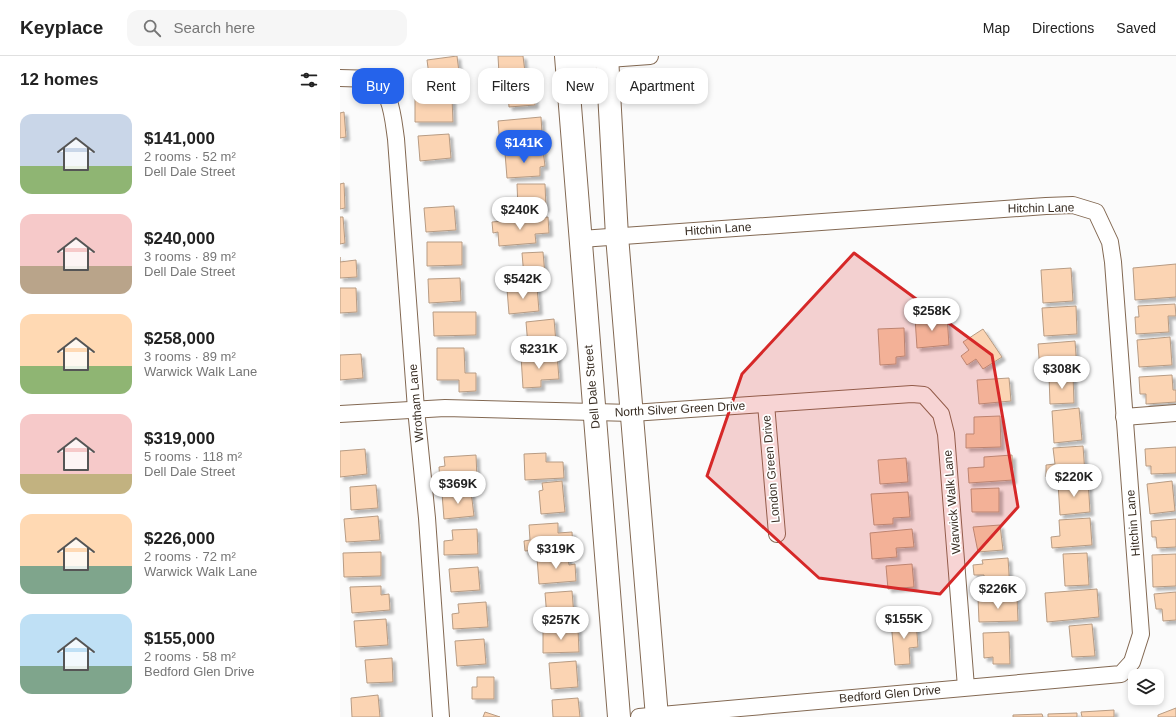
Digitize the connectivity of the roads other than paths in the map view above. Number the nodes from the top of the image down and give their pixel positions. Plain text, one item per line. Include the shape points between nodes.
1 (650, 56) edge
2 (607, 58) edge
3 (567, 59) edge
4 (340, 78) edge
5 (617, 236) junction
6 (581, 239) junction
7 (924, 395) joint
8 (766, 404) junction
9 (416, 409) junction
10 (594, 412) junction
11 (1176, 412) edge
12 (632, 413) junction
13 (340, 414) edge
14 (1124, 417) junction
15 (777, 534) dead end
16 (1133, 659) joint
17 (966, 687) junction
18 (651, 716) edge
19 (441, 717) edge
20 (619, 717) edge

1 - 2 street
2 - 3 street
2 - 5 main road
3 - 6 main road, Dell Dale Street
4 - 9 street, Wrotham Lane via 369,80 384,91 392,112
5 - 6 street, Hitchin Lane
5 - 12 main road
5 - 14 street, Hitchin Lane via 1046,206 1073,205 1096,212 1110,242
6 - 10 main road, Dell Dale Street
7 - 8 street, North Silver Green Drive
7 - 17 street, Warwick Walk Lane via 941,414 946,434
8 - 12 street, North Silver Green Drive
8 - 15 street, London Green Drive
9 - 10 street, North Silver Green Drive
9 - 13 street, North Silver Green Drive
9 - 19 street, Wrotham Lane via 427,518
10 - 12 street, North Silver Green Drive
10 - 20 main road, Dell Dale Street
11 - 14 street
12 - 18 main road
14 - 16 street, Hitchin Lane via 1141,634
16 - 17 street, Bedford Glen Drive via 1121,674 1107,677
17 - 18 street, Bedford Glen Drive

